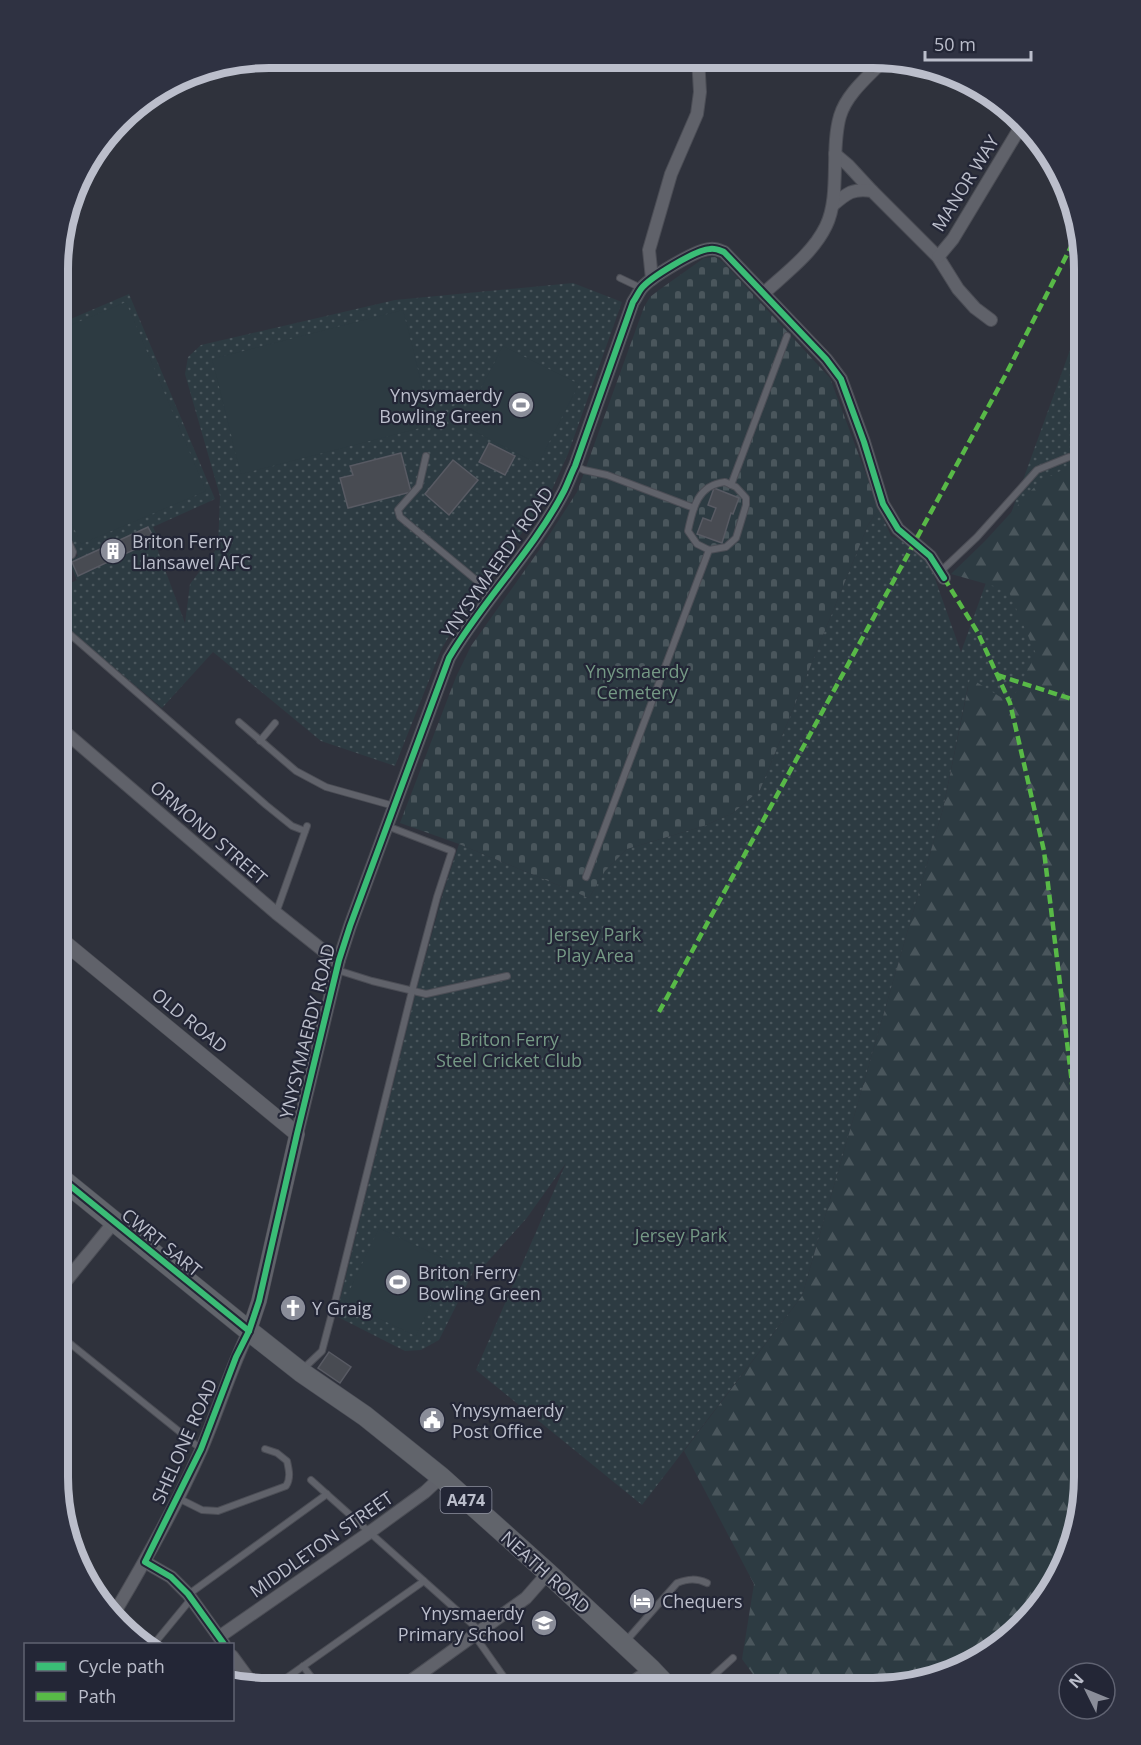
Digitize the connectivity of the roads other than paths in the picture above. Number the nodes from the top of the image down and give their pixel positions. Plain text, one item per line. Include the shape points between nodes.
1 (699, 68) edge
2 (876, 68) edge
3 (1019, 130) edge
4 (835, 154) junction
5 (872, 192) junction
6 (833, 205) junction
7 (938, 258) junction
8 (620, 278) dead end
9 (652, 279) junction
10 (641, 288) junction
11 (764, 293) junction
12 (991, 320) dead end
13 (787, 336) dead end
14 (426, 456) dead end
15 (1069, 457) dead end
16 (575, 466) junction
17 (731, 485) junction
18 (694, 508) junction
19 (68, 541) edge
20 (709, 550) junction
21 (68, 557) edge
22 (942, 575) joint
23 (493, 594) junction
24 (68, 633) edge
25 (239, 722) dead end
26 (275, 723) dead end
27 (68, 735) edge
28 (260, 741) junction
29 (394, 806) junction
30 (387, 826) junction
31 (586, 878) dead end
32 (276, 913) junction
33 (68, 945) edge
34 (338, 965) junction
35 (507, 976) dead end
36 (412, 991) junction
37 (297, 1134) junction
38 (68, 1184) edge
39 (114, 1222) junction
40 (68, 1278) edge
41 (249, 1331) junction
42 (68, 1343) edge
43 (301, 1372) junction
44 (201, 1449) junction
45 (265, 1449) dead end
46 (441, 1478) junction
47 (310, 1480) dead end
48 (327, 1494) junction
49 (177, 1497) junction
50 (370, 1532) junction
51 (145, 1562) junction
52 (548, 1573) junction
53 (424, 1581) junction
54 (707, 1583) dead end
55 (190, 1596) junction
56 (117, 1608) edge
57 (478, 1634) junction
58 (158, 1639) dead end
59 (222, 1641) edge
60 (624, 1644) junction
61 (733, 1658) dead end
62 (234, 1659) edge
63 (303, 1666) junction
64 (651, 1669) junction
65 (245, 1674) joint
66 (243, 1676) edge
67 (286, 1678) edge
68 (312, 1678) edge
69 (415, 1678) edge
70 (505, 1678) edge
71 (638, 1678) edge
72 (660, 1678) edge
73 (711, 1678) edge

1 - 9 street via 697,114 671,174 649,250
2 - 4 street via 849,97 840,116
3 - 7 street, MANOR WAY
4 - 5 street, MANOR WAY
4 - 6 street
5 - 6 street via 858,189
5 - 7 street, MANOR WAY
6 - 11 street via 814,245
7 - 12 street, MANOR WAY via 958,289
8 - 10 lane
9 - 10 street, YNYSYMAERDY ROAD
9 - 11 street, YNYSYMAERDY ROAD via 690,256 716,249 724,252
10 - 16 street, YNYSYMAERDY ROAD
11 - 22 street, YNYSYMAERDY ROAD via 841,379 884,504 898,529 930,556
13 - 17 lane
14 - 23 lane via 419,486 398,510 400,517
15 - 22 lane via 1037,470
16 - 18 lane
16 - 23 street, YNYSYMAERDY ROAD via 538,532
17 - 18 lane via 714,483 702,492
17 - 20 lane via 746,498 741,525 736,538 726,547
18 - 20 lane via 688,531 697,544
19 - 21 lane via 73,552
20 - 31 lane
23 - 29 street, YNYSYMAERDY ROAD via 449,658
24 - 32 lane via 266,805 292,826 306,829
25 - 28 lane
26 - 28 lane
27 - 32 street, ORMOND STREET
28 - 29 lane via 296,771 326,787
29 - 30 street, YNYSYMAERDY ROAD
30 - 34 street, YNYSYMAERDY ROAD
30 - 36 lane via 452,851
32 - 34 street, ORMOND STREET
33 - 37 street, OLD ROAD
34 - 36 lane, ORMOND STREET
34 - 37 street, YNYSYMAERDY ROAD
35 - 36 lane, ORMOND STREET via 426,994
36 - 43 lane via 322,1351
37 - 41 street, YNYSYMAERDY ROAD
38 - 39 main road, CWRT SART / A474
39 - 40 street
39 - 41 main road, CWRT SART / A474
41 - 43 main road, NEATH ROAD / A474
41 - 44 street, SHELONE ROAD
42 - 44 lane
43 - 46 main road, NEATH ROAD / A474 via 365,1416
44 - 49 street, SHELONE ROAD
45 - 49 lane via 287,1461 286,1486 218,1511 202,1510
46 - 50 street, MIDDLETON STREET
46 - 52 main road, NEATH ROAD / A474
47 - 48 lane
48 - 50 lane
48 - 55 lane
49 - 51 street, SHELONE ROAD
50 - 53 lane
50 - 59 street, MIDDLETON STREET
51 - 55 street via 171,1577
51 - 56 street, SHELONE ROAD
52 - 57 street via 526,1598
52 - 60 main road, NEATH ROAD / A474
53 - 57 lane
53 - 63 lane
54 - 60 lane via 677,1583
55 - 58 lane
55 - 59 street
57 - 69 street
57 - 70 lane
60 - 64 main road, NEATH ROAD / A474
61 - 73 lane
62 - 65 street
63 - 67 lane
63 - 68 lane
64 - 71 street
64 - 72 main road, NEATH ROAD / A474
65 - 66 lane

